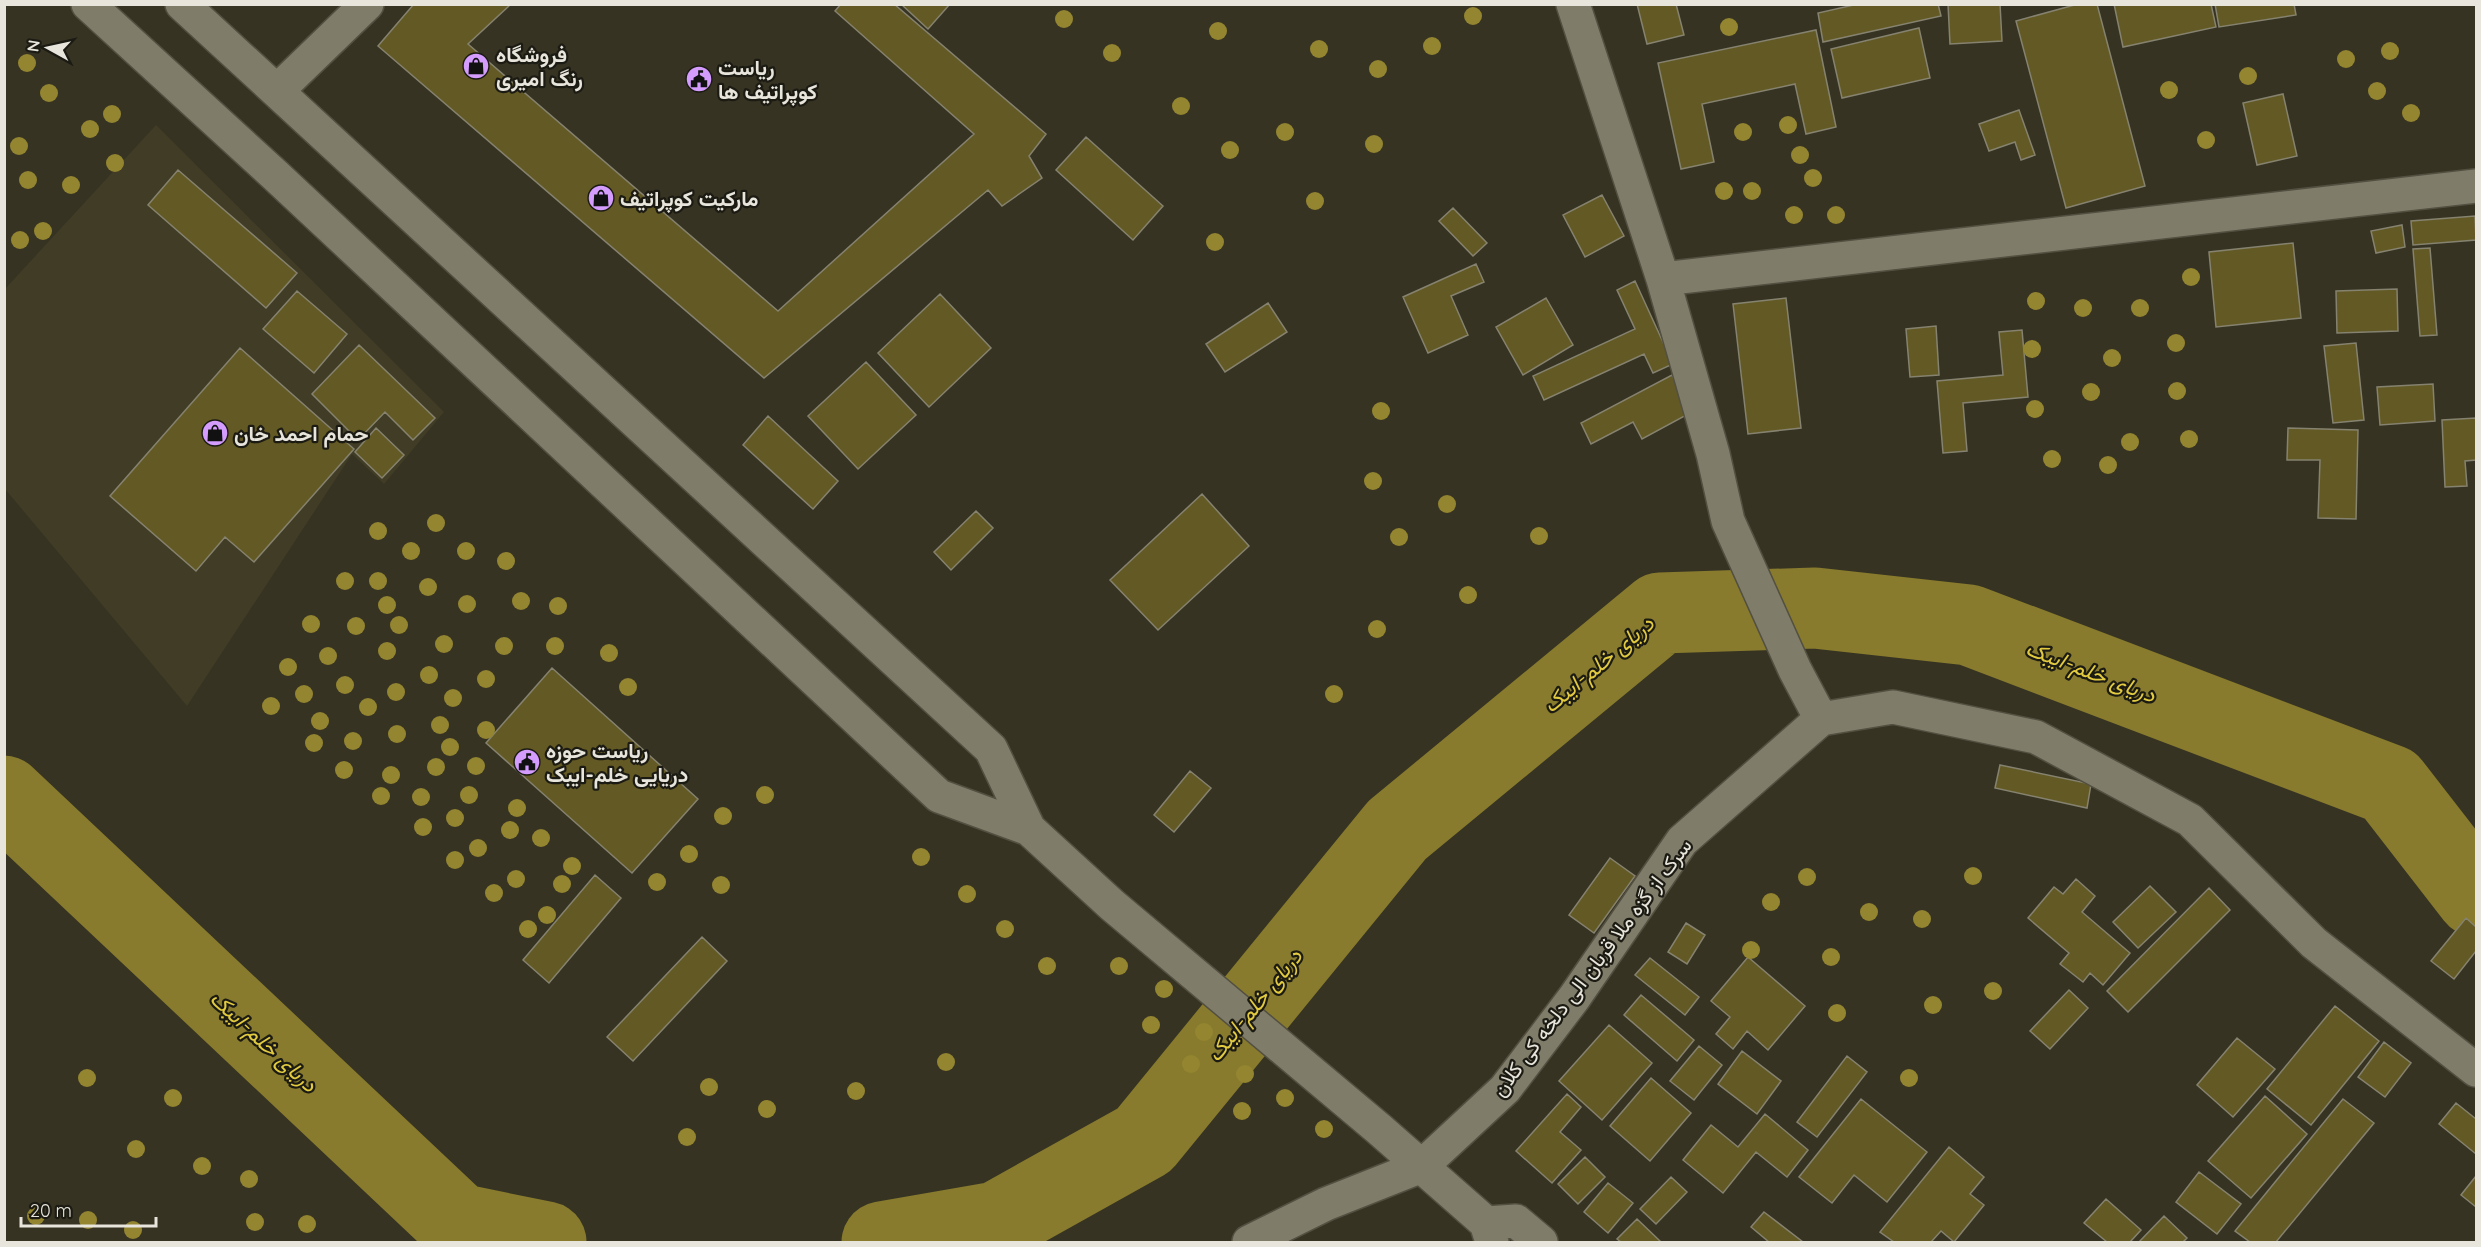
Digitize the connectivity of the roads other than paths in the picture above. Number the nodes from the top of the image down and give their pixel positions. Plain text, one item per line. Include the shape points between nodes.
1 (88, 4) edge
2 (182, 4) edge
3 (367, 4) edge
4 (1573, 4) edge
5 (277, 91) junction
6 (2476, 186) edge
7 (1663, 279) junction
8 (1821, 719) junction
9 (1029, 829) junction
10 (2476, 1070) edge
11 (1422, 1166) junction
12 (1489, 1233) edge
13 (1249, 1242) edge
14 (1542, 1242) edge

1 - 9 street via 939,796
2 - 5 street
3 - 5 street
4 - 7 street
5 - 9 street via 991,748
6 - 7 street
7 - 8 street via 1728,521
8 - 10 street via 1893,707 2036,737 2190,820 2314,943
8 - 11 street, سرک از گزه ملا قربان الی دلخه کی کلان via 1682,841 1574,998 1505,1089
9 - 11 street via 1112,905
11 - 12 street
11 - 13 street, سرک از گزه ملا قربان الی دلخه کی کلان via 1326,1204
12 - 14 street via 1516,1221

